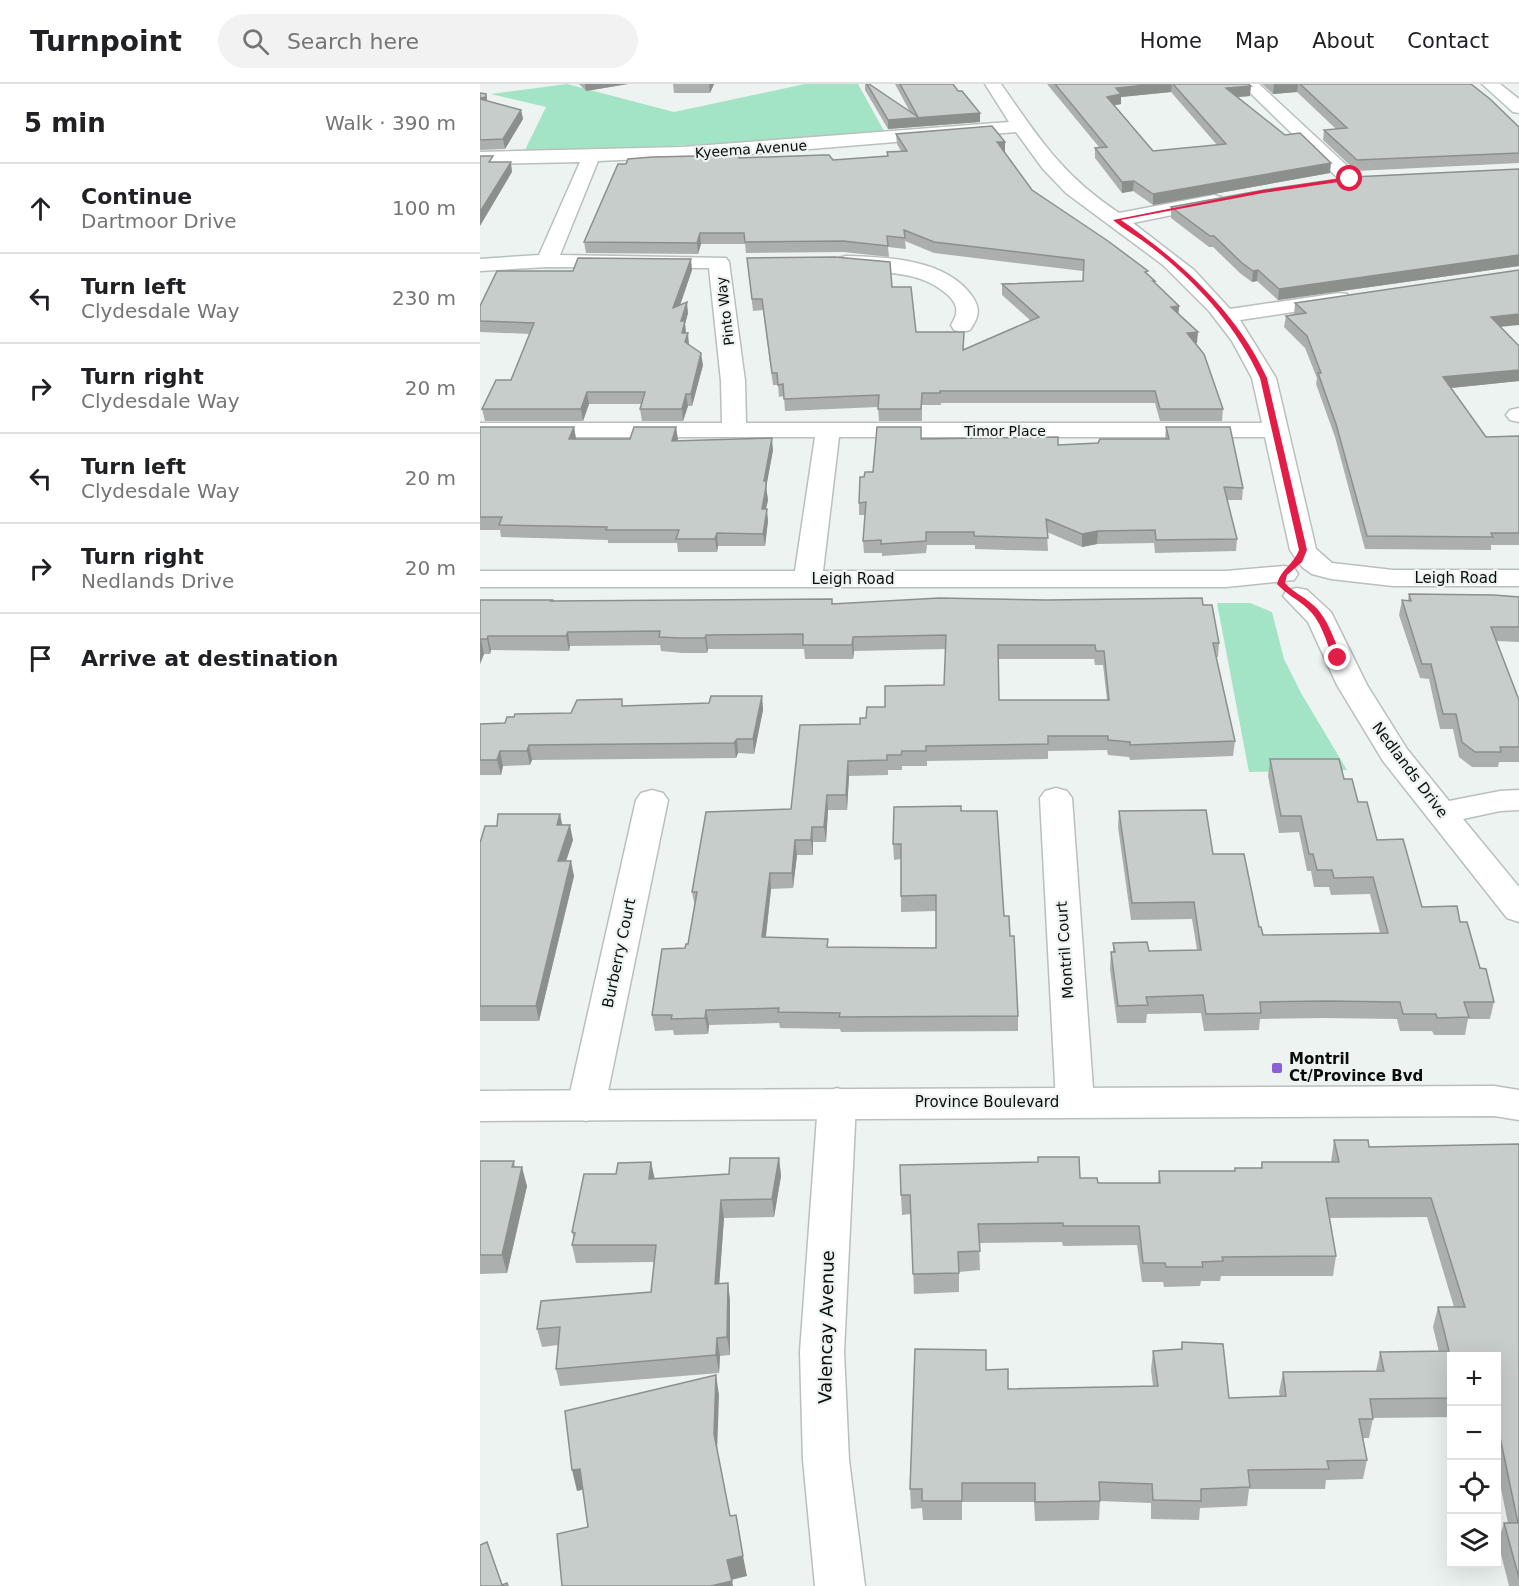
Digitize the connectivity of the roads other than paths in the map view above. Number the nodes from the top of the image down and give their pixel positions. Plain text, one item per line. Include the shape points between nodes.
1 (993, 84) edge
2 (1249, 84) edge
3 (1490, 84) edge
4 (1519, 108) edge
5 (1021, 126) junction
6 (591, 156) junction
7 (480, 158) edge
8 (1370, 177) edge
9 (1350, 179) junction
10 (1329, 182) edge
11 (1228, 198) edge
12 (1116, 220) junction
13 (547, 261) junction
14 (827, 262) edge
15 (480, 265) edge
16 (1364, 295) edge
17 (1225, 316) junction
18 (962, 325) dead end
19 (480, 430) edge
20 (735, 430) junction
21 (1275, 430) junction
22 (828, 431) junction
23 (1519, 578) edge
24 (480, 579) edge
25 (808, 579) junction
26 (1311, 583) junction
27 (1056, 798) dead end
28 (652, 800) dead end
29 (1519, 800) edge
30 (1442, 813) junction
31 (1519, 910) edge
32 (1511, 1101) edge
33 (1075, 1102) junction
34 (837, 1103) junction
35 (586, 1106) junction
36 (480, 1107) edge
37 (840, 1586) edge

1 - 5 street, Nedlands Drive
2 - 9 street
3 - 4 street
5 - 6 street, Kyeema Avenue via 817,144
5 - 12 street, Nedlands Drive via 1058,174
6 - 7 street, Kyeema Avenue
6 - 13 street
8 - 9 street
9 - 10 street
11 - 12 street
12 - 17 street, Nedlands Drive via 1183,271
13 - 15 street, Pinto Way
13 - 20 street, Pinto Way via 728,262
14 - 18 street via 892,266 931,276 967,303 969,310
16 - 17 street
17 - 21 street, Nedlands Drive via 1252,353 1264,378
19 - 20 street, Timor Place
20 - 22 street, Timor Place
21 - 22 street, Timor Place
21 - 26 street, Nedlands Drive
22 - 25 street
23 - 26 street, Leigh Road via 1393,578
24 - 25 street, Leigh Road
25 - 26 street, Leigh Road via 1226,579
26 - 30 street, Nedlands Drive via 1338,658 1367,712 1394,754
27 - 33 street, Montril Court
28 - 35 street, Burberry Court
29 - 30 street
30 - 31 street, Nedlands Drive
32 - 33 street, Province Boulevard
33 - 34 street, Province Boulevard
34 - 35 street, Province Boulevard
34 - 37 street, Valencay Avenue via 822,1352 826,1460
35 - 36 street, Province Boulevard

